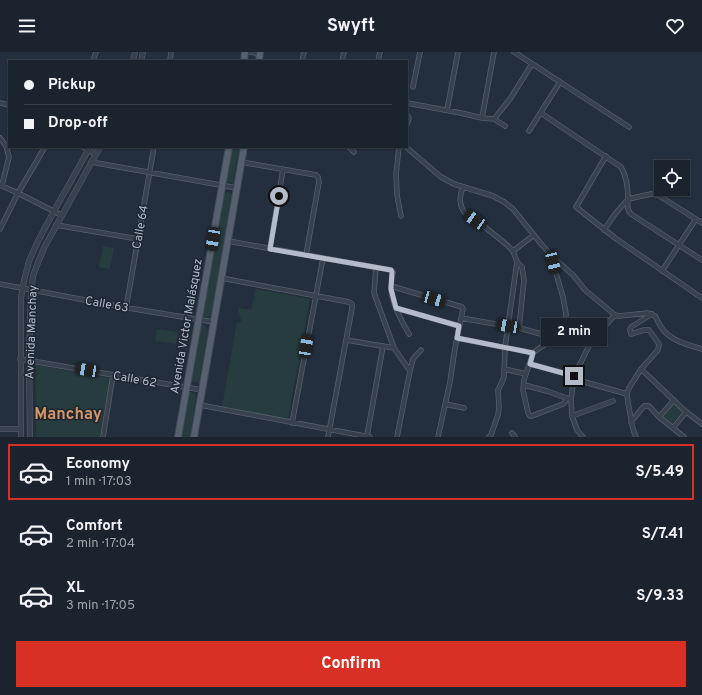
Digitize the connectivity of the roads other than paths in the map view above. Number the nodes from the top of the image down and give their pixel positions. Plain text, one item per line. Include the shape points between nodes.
1 (250, 52) edge
2 (420, 52) edge
3 (458, 52) edge
4 (494, 52) edge
5 (514, 52) edge
6 (260, 53) edge
7 (532, 64) junction
8 (560, 82) junction
9 (413, 87) dead end
10 (408, 103) edge
11 (447, 110) junction
12 (541, 113) junction
13 (482, 118) junction
14 (494, 119) junction
15 (505, 126) dead end
16 (629, 127) dead end
17 (529, 131) dead end
18 (0, 138) edge
19 (44, 148) edge
20 (89, 148) edge
21 (99, 148) edge
22 (154, 148) edge
23 (229, 148) edge
24 (244, 148) edge
25 (350, 148) edge
26 (399, 148) edge
27 (407, 148) edge
28 (354, 152) dead end
29 (95, 154) junction
30 (606, 156) junction
31 (91, 162) junction
32 (242, 162) junction
33 (283, 169) junction
34 (150, 173) junction
35 (1, 185) edge
36 (222, 185) junction
37 (463, 187) junction
38 (237, 188) junction
39 (18, 193) junction
40 (628, 199) junction
41 (54, 211) junction
42 (61, 215) junction
43 (401, 216) dead end
44 (696, 219) junction
45 (702, 223) edge
46 (56, 225) junction
47 (1, 227) edge
48 (604, 230) junction
49 (534, 235) junction
50 (138, 239) junction
51 (228, 241) junction
52 (679, 245) junction
53 (270, 249) junction
54 (513, 251) junction
55 (306, 255) junction
56 (323, 258) junction
57 (554, 258) junction
58 (702, 260) edge
59 (517, 262) junction
60 (376, 267) junction
61 (662, 271) junction
62 (221, 278) junction
63 (0, 284) edge
64 (391, 286) junction
65 (23, 288) junction
66 (31, 291) junction
67 (316, 296) junction
68 (702, 298) edge
69 (126, 308) junction
70 (396, 308) junction
71 (652, 314) junction
72 (615, 316) junction
73 (461, 318) junction
74 (198, 320) junction
75 (214, 322) junction
76 (459, 326) junction
77 (508, 326) junction
78 (519, 328) junction
79 (409, 334) dead end
80 (457, 338) junction
81 (556, 338) junction
82 (346, 340) junction
83 (383, 346) junction
84 (505, 347) junction
85 (394, 348) junction
86 (702, 349) edge
87 (420, 350) dead end
88 (533, 353) junction
89 (20, 359) junction
90 (413, 359) junction
91 (29, 360) junction
92 (530, 364) junction
93 (405, 365) junction
94 (504, 369) junction
95 (641, 369) junction
96 (410, 371) junction
97 (526, 374) junction
98 (113, 375) junction
99 (574, 377) junction
100 (524, 385) junction
101 (186, 387) junction
102 (202, 390) junction
103 (627, 394) junction
104 (569, 399) junction
105 (674, 400) junction
106 (613, 401) dead end
107 (445, 404) junction
108 (200, 405) junction
109 (464, 408) dead end
110 (686, 412) junction
111 (572, 416) junction
112 (659, 417) junction
113 (631, 422) junction
114 (292, 423) junction
115 (702, 424) edge
116 (673, 428) junction
117 (0, 429) edge
118 (21, 429) junction
119 (330, 430) junction
120 (512, 433) dead end
121 (491, 436) edge
122 (21, 437) edge
123 (30, 437) edge
124 (103, 437) edge
125 (178, 437) edge
126 (194, 437) edge
127 (328, 437) edge
128 (369, 437) edge
129 (397, 437) edge
130 (438, 437) edge
131 (515, 437) edge
132 (583, 437) edge
133 (636, 437) edge
134 (684, 437) edge

1 - 6 street
2 - 9 street
3 - 11 street
4 - 13 street
5 - 7 street
7 - 8 street
7 - 14 street
8 - 12 street
8 - 16 street
10 - 11 street
11 - 13 street
12 - 17 street
12 - 30 street
13 - 14 street
14 - 15 street
18 - 35 street via 9,156
19 - 39 street
20 - 29 street
20 - 41 street, Avenida Manchay
21 - 29 street, Avenida Manchay
22 - 34 street, Calle 64
23 - 36 main road, Avenida Victor Malásquez
24 - 32 main road
25 - 28 street
26 - 43 street via 396,174
27 - 37 street via 436,174
29 - 31 street, Avenida Manchay
30 - 40 street via 622,169
30 - 48 street via 576,207
31 - 34 street
31 - 42 street, Avenida Manchay
32 - 33 street
32 - 38 main road
33 - 53 street
33 - 55 street via 318,177
34 - 36 street
34 - 50 street, Calle 64
35 - 39 street
36 - 38 street
36 - 74 main road, Avenida Victor Malásquez
37 - 49 street via 504,202
37 - 54 street via 460,199 464,213
38 - 51 main road
39 - 41 street
39 - 47 street
40 - 44 street via 654,193
40 - 48 street
40 - 52 street via 630,214
41 - 42 street
41 - 65 street, Avenida Manchay via 33,252
42 - 46 street, Avenida Manchay
44 - 45 street
44 - 52 street
46 - 50 street
46 - 66 street, Avenida Manchay via 37,265
48 - 61 street
49 - 54 street
49 - 57 street
50 - 69 street, Calle 64
51 - 53 street
51 - 62 main road
52 - 58 street
52 - 61 street
53 - 55 street
54 - 59 street
55 - 56 street
56 - 60 street
56 - 67 street
57 - 72 street
57 - 81 street via 566,314 563,332
59 - 77 street
59 - 78 street via 522,266 524,280
60 - 64 street via 392,271
60 - 85 street via 374,293
61 - 68 street
62 - 67 street
62 - 75 main road
63 - 65 street, Calle 63
64 - 70 street
64 - 73 street via 462,307
65 - 66 street, Calle 63
65 - 89 street, Avenida Manchay
66 - 69 street, Calle 63
66 - 91 street, Avenida Manchay
67 - 82 street via 352,304
67 - 114 street
69 - 74 street, Calle 63
70 - 76 street
70 - 79 street
71 - 72 street
71 - 86 street via 665,332 672,337
71 - 95 street via 630,329 631,334 649,330 659,344 658,350
72 - 99 street via 593,338
73 - 76 street
73 - 77 street
74 - 75 street, Calle 63
74 - 101 main road, Avenida Victor Malásquez
75 - 102 main road
76 - 80 street
77 - 78 street
77 - 84 street
78 - 81 street
80 - 84 street
80 - 107 street
81 - 88 street
82 - 83 street
82 - 119 street
83 - 85 street
83 - 128 street
84 - 88 street
84 - 94 street
85 - 93 street
87 - 90 street
88 - 92 street
89 - 91 street, Calle 62
89 - 118 street, Avenida Manchay
90 - 93 street
90 - 96 street
91 - 98 street, Calle 62
91 - 123 street, Avenida Manchay
92 - 97 street
92 - 99 street
93 - 96 street
94 - 97 street
94 - 121 street via 504,377 498,390 498,413
95 - 103 street
95 - 105 street
96 - 129 street
97 - 100 street
98 - 101 street, Calle 62
98 - 124 street
99 - 103 street
99 - 104 street
100 - 104 street
100 - 104 street via 530,416 563,404
101 - 102 street, Calle 62
101 - 125 main road, Avenida Victor Malásquez
102 - 108 main road
103 - 113 street
104 - 111 street
105 - 110 street
105 - 112 street
106 - 111 street
107 - 109 street
107 - 130 street
108 - 114 street
108 - 126 main road
110 - 115 street
110 - 116 street
111 - 132 street via 577,430
112 - 113 street via 648,406 644,406
112 - 116 street
113 - 133 street
114 - 119 street
116 - 134 street
117 - 118 street
118 - 122 street, Avenida Manchay
119 - 127 street
119 - 128 street
120 - 131 street

